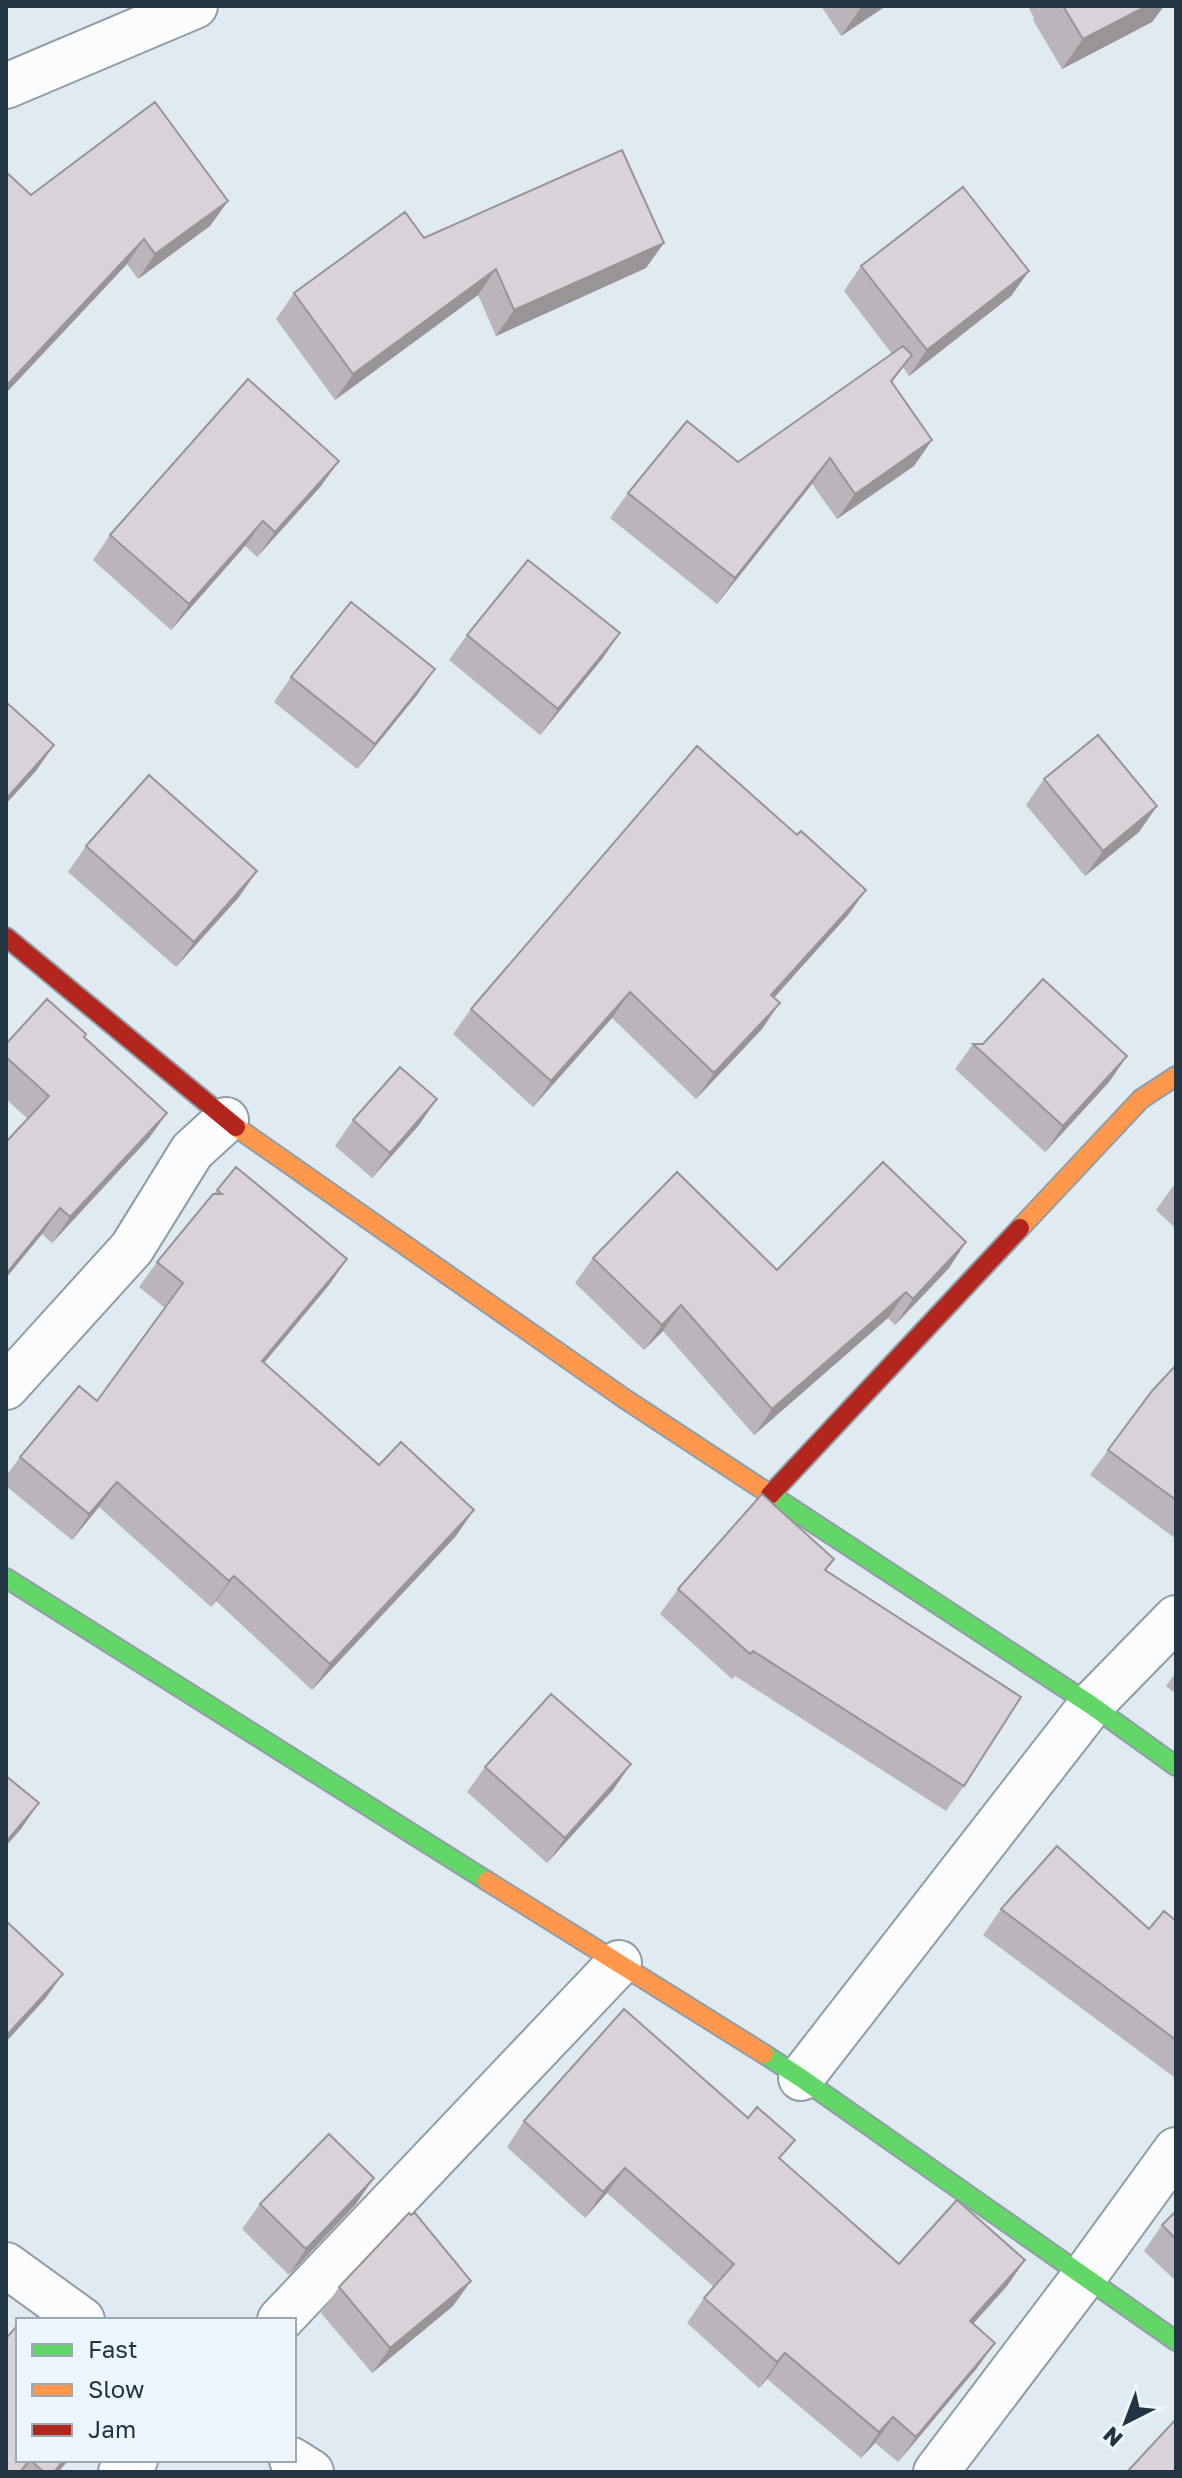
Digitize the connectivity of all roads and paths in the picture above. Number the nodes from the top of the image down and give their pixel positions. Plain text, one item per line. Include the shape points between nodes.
1 (195, 6) edge
2 (6, 86) edge
3 (6, 937) edge
4 (1176, 1076) edge
5 (226, 1120) junction
6 (6, 1387) edge
7 (770, 1495) junction
8 (6, 1578) edge
9 (1176, 1618) edge
10 (1091, 1705) junction
11 (1176, 1766) edge
12 (619, 1963) junction
13 (801, 2078) junction
14 (1176, 2150) edge
15 (6, 2265) edge
16 (1083, 2278) junction
17 (79, 2318) edge
18 (282, 2318) edge
19 (1176, 2341) edge
20 (936, 2472) edge

1 - 2 street
3 - 5 street
4 - 7 street via 1141,1099
5 - 6 street via 192,1151 132,1248
5 - 7 street
7 - 10 street
8 - 12 street
9 - 10 street
10 - 11 street
10 - 13 street
12 - 13 street
12 - 18 street
13 - 16 street
14 - 16 street
15 - 17 street
16 - 19 street
16 - 20 street

